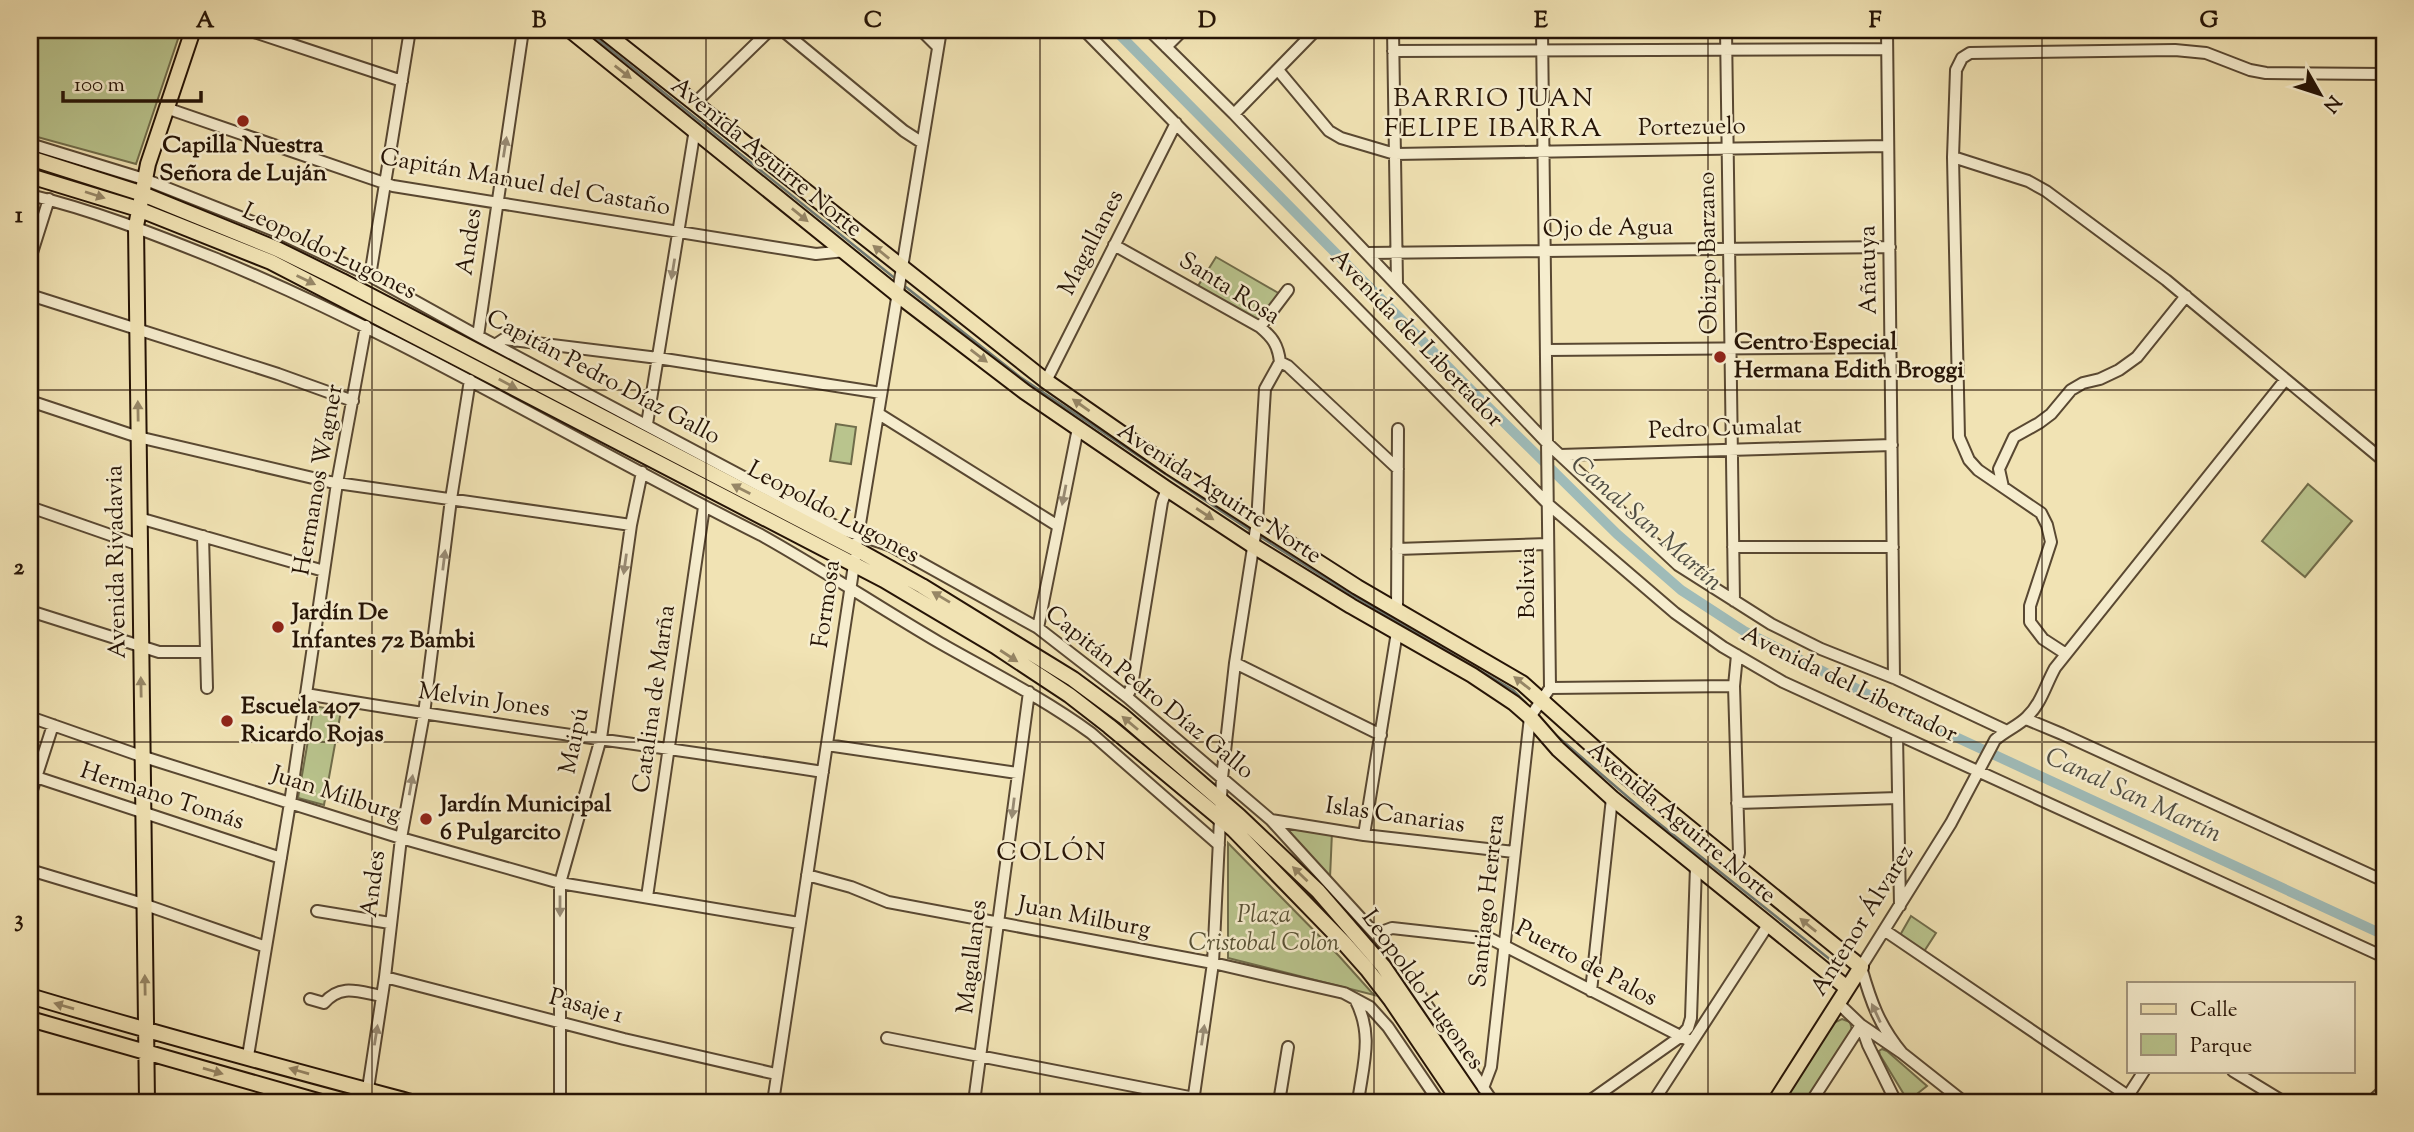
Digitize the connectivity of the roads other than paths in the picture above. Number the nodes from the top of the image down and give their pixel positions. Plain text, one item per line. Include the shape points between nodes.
1 (193, 30) edge
2 (248, 30) edge
3 (410, 30) edge
4 (523, 30) edge
5 (570, 30) edge
6 (602, 30) edge
7 (770, 30) edge
8 (782, 30) edge
9 (921, 30) edge
10 (940, 30) edge
11 (1084, 30) edge
12 (1149, 30) edge
13 (1183, 30) edge
14 (1316, 30) edge
15 (1393, 30) edge
16 (1542, 30) edge
17 (1726, 30) edge
18 (1887, 30) edge
19 (938, 47) junction
20 (1166, 47) junction
21 (1726, 49) junction
22 (1887, 49) junction
23 (1393, 51) junction
24 (1542, 51) junction
25 (1278, 69) junction
26 (2384, 74) edge
27 (402, 81) junction
28 (695, 103) junction
29 (166, 108) junction
30 (1234, 114) junction
31 (1176, 123) junction
32 (695, 129) junction
33 (921, 142) junction
34 (30, 144) edge
35 (1888, 146) junction
36 (1728, 149) junction
37 (1543, 152) junction
38 (1395, 155) junction
39 (1953, 156) junction
40 (30, 158) edge
41 (30, 176) edge
42 (385, 184) junction
43 (142, 186) junction
44 (30, 195) edge
45 (50, 200) junction
46 (497, 201) junction
47 (138, 209) junction
48 (136, 226) junction
49 (679, 231) junction
50 (1114, 245) junction
51 (1889, 247) junction
52 (1730, 249) junction
53 (845, 251) junction
54 (1545, 251) junction
55 (1368, 253) junction
56 (1397, 253) junction
57 (30, 259) edge
58 (370, 276) junction
59 (900, 282) junction
60 (1397, 283) junction
61 (1288, 290) dead end
62 (30, 295) edge
63 (2186, 296) junction
64 (366, 326) junction
65 (1260, 327) junction
66 (137, 331) junction
67 (478, 336) junction
68 (495, 345) junction
69 (1891, 347) junction
70 (1731, 348) junction
71 (1546, 350) junction
72 (658, 358) junction
73 (1280, 362) junction
74 (470, 380) junction
75 (2285, 380) junction
76 (1046, 382) junction
77 (881, 393) junction
78 (30, 401) edge
79 (353, 401) junction
80 (879, 414) junction
81 (647, 424) junction
82 (1078, 428) junction
83 (1398, 429) dead end
84 (138, 437) junction
85 (1547, 443) junction
86 (1892, 445) junction
87 (1732, 450) junction
88 (1560, 455) junction
89 (2384, 461) edge
90 (1398, 469) junction
91 (642, 472) junction
92 (337, 483) junction
93 (2003, 487) junction
94 (1167, 489) junction
95 (452, 499) junction
96 (1549, 505) junction
97 (30, 507) edge
98 (704, 507) junction
99 (139, 518) junction
100 (631, 525) junction
101 (1058, 526) junction
102 (1255, 534) junction
103 (203, 536) junction
104 (857, 542) junction
105 (1548, 544) junction
106 (139, 545) junction
107 (1733, 547) junction
108 (1893, 547) junction
109 (1397, 549) junction
110 (854, 565) junction
111 (324, 570) junction
112 (851, 589) junction
113 (1734, 601) junction
114 (1397, 610) junction
115 (30, 611) edge
116 (1038, 628) junction
117 (1397, 632) junction
118 (140, 645) junction
119 (206, 652) junction
120 (2066, 654) junction
121 (1737, 655) junction
122 (1235, 663) junction
123 (1894, 678) junction
124 (1734, 686) junction
125 (207, 688) dead end
126 (1030, 692) junction
127 (306, 694) junction
128 (1546, 694) junction
129 (1127, 697) junction
130 (424, 715) junction
131 (1530, 717) junction
132 (30, 718) edge
133 (2026, 719) junction
134 (53, 725) junction
135 (2005, 730) junction
136 (1897, 734) junction
137 (1381, 735) junction
138 (600, 738) junction
139 (827, 745) junction
140 (669, 748) junction
141 (142, 756) junction
142 (1981, 766) junction
143 (823, 772) junction
144 (1017, 773) junction
145 (33, 776) edge
146 (1222, 778) junction
147 (30, 796) edge
148 (1612, 798) junction
149 (1898, 798) junction
150 (1221, 800) junction
151 (290, 803) junction
152 (1737, 803) junction
153 (142, 812) junction
154 (1220, 819) junction
155 (1271, 820) junction
156 (1364, 835) junction
157 (401, 838) junction
158 (1219, 845) junction
159 (1514, 852) junction
160 (281, 858) junction
161 (1696, 866) junction
162 (1735, 867) junction
163 (30, 870) edge
164 (807, 875) junction
165 (2384, 881) edge
166 (561, 883) junction
167 (647, 897) junction
168 (143, 904) junction
169 (1900, 906) junction
170 (317, 911) dead end
171 (390, 923) junction
172 (799, 923) junction
173 (998, 923) junction
174 (1768, 925) junction
175 (1884, 930) junction
176 (1376, 934) junction
177 (1504, 944) junction
178 (267, 947) junction
179 (2384, 957) edge
180 (1213, 963) junction
181 (1861, 967) junction
182 (385, 977) junction
183 (1847, 988) junction
184 (1591, 991) junction
185 (30, 996) edge
186 (382, 996) junction
187 (310, 999) dead end
188 (1355, 999) junction
189 (1838, 1003) junction
190 (30, 1019) edge
191 (560, 1022) junction
192 (1861, 1026) junction
193 (146, 1031) junction
194 (1680, 1037) junction
195 (887, 1038) dead end
196 (1692, 1042) junction
197 (1288, 1047) dead end
198 (147, 1053) junction
199 (1902, 1053) junction
200 (248, 1056) junction
201 (981, 1057) junction
202 (2143, 1072) edge
203 (2234, 1072) edge
204 (776, 1074) junction
205 (1483, 1088) junction
206 (2384, 1090) edge
207 (366, 1096) edge
208 (2126, 1099) edge
209 (1193, 1100) edge
210 (147, 1102) edge
211 (321, 1102) edge
212 (411, 1102) edge
213 (560, 1102) edge
214 (773, 1102) edge
215 (974, 1102) edge
216 (1214, 1102) edge
217 (1279, 1102) edge
218 (1358, 1102) edge
219 (1439, 1102) edge
220 (1460, 1102) edge
221 (1476, 1102) edge
222 (1493, 1102) edge
223 (1588, 1102) edge
224 (1655, 1102) edge
225 (1775, 1102) edge
226 (1811, 1102) edge
227 (1896, 1102) edge
228 (1964, 1102) edge
229 (2284, 1102) edge
230 (2371, 1102) edge

1 - 29 main road, Avenida Rivadavia
2 - 27 street
3 - 27 street
46 -> 4 street, Andes
5 -> 32 main road, Avenida Aguirre Norte
6 - 28 main road, Avenida Aguirre Norte
7 - 28 street
8 - 33 street
9 - 19 street
10 - 19 street, Formosa
11 - 31 street, Avenida del Libertador
12 - 20 street, Avenida del Libertador
13 - 20 street
14 - 25 street
15 - 23 street
16 - 24 street
17 - 21 street, Obizpo Barzano
18 - 22 street, Añatuya
19 - 33 street, Formosa
20 - 30 street, Avenida del Libertador
21 - 22 street
21 - 24 street
21 - 36 street, Obizpo Barzano
22 - 35 street, Añatuya
23 - 24 street
23 - 38 street
24 - 37 street
25 - 30 street
25 - 38 street, Portezuelo via 1329,131
26 - 39 street via 2266,73 2206,53 2175,50 1970,53 1956,70
27 - 42 street
59 -> 28 main road, Avenida Aguirre Norte
29 - 42 street, Capitán Manuel del Castaño
29 - 43 main road, Avenida Rivadavia
30 - 55 street, Avenida del Libertador
31 - 50 street, Magallanes
31 - 96 street, Avenida del Libertador
32 - 49 street
32 -> 53 main road, Avenida Aguirre Norte
33 - 59 street, Formosa
34 - 43 street, Capitán Pedro Díaz Gallo
35 - 36 street, Portezuelo
35 - 51 street, Añatuya
36 - 37 street, Portezuelo
36 - 52 street, Obizpo Barzano
37 - 38 street, Portezuelo
37 - 54 street
38 - 56 street
39 - 63 street via 2046,191
39 - 93 street via 1959,437 1969,460
40 - 43 main road, Leopoldo Lugones
41 -> 47 main road, Leopoldo Lugones
42 - 46 street, Capitán Manuel del Castaño
42 - 58 street
43 - 47 main road, Avenida Rivadavia
43 - 58 street, Capitán Pedro Díaz Gallo via 273,230
104 -> 43 main road, Leopoldo Lugones via 331,275
44 - 45 street
45 - 48 street
45 - 57 street
46 - 49 street, Capitán Manuel del Castaño
46 - 67 street, Andes
47 - 48 main road, Avenida Rivadavia
47 -> 110 main road, Leopoldo Lugones via 271,262
48 - 64 street
48 - 66 main road, Avenida Rivadavia
49 - 53 street, Capitán Manuel del Castaño via 817,254
49 -> 72 street
50 - 65 street, Santa Rosa
50 - 76 street, Magallanes
51 - 52 street, Ojo de Agua
51 - 69 street, Añatuya
52 - 54 street, Ojo de Agua
52 - 70 street, Obizpo Barzano
53 - 59 main road, Avenida Aguirre Norte
54 - 56 street, Ojo de Agua
54 - 71 street
55 - 56 street, Ojo de Agua
55 - 60 street, Avenida del Libertador
56 - 60 street
58 - 67 street, Capitán Pedro Díaz Gallo
59 - 76 main road, Avenida Aguirre Norte
59 - 77 street, Formosa
59 -> 82 main road, Avenida Aguirre Norte via 1025,392
60 - 85 street, Avenida del Libertador
61 - 65 street
62 - 66 street
63 - 75 street
63 - 93 street via 2137,357 2071,390 2039,423 2014,437 1999,469
64 - 74 street
64 - 79 street, Hermanos Wagner
65 - 73 street, Santa Rosa via 1274,339
66 - 79 street
84 -> 66 main road, Avenida Rivadavia
67 - 68 street, Capitán Pedro Díaz Gallo
68 - 72 street via 504,340
68 - 81 street, Capitán Pedro Díaz Gallo
69 - 70 street
69 - 86 street, Añatuya
70 - 71 street
70 - 87 street, Obizpo Barzano
71 - 85 street
72 - 77 street
72 - 81 street
73 - 90 street, Santa Rosa
73 - 102 street via 1265,389
74 - 91 street
74 - 95 street, Andes
75 - 89 street
75 - 120 street
102 -> 76 main road, Avenida Aguirre Norte via 1170,467
77 - 80 street, Formosa
78 - 84 street
79 - 92 street, Hermanos Wagner
80 - 101 street
80 - 104 street, Formosa
81 - 104 street, Capitán Pedro Díaz Gallo via 843,530
82 - 94 main road, Avenida Aguirre Norte
82 -> 101 street
83 - 90 street
84 - 92 street
84 - 99 main road, Avenida Rivadavia
85 - 88 street, Avenida del Libertador
85 - 96 street, Bolivia
86 - 87 street, Pedro Cumalat
86 - 108 street, Añatuya
87 - 88 street, Pedro Cumalat
87 - 107 street, Obizpo Barzano
88 - 113 street, Avenida del Libertador via 1678,565
90 - 109 street
91 - 98 street
91 - 100 street, Maipú
92 - 95 street
92 - 111 street, Hermanos Wagner
93 - 120 street via 2040,513 2047,525 2052,542 2030,606 2030,622 2043,639
94 -> 102 main road, Avenida Aguirre Norte
94 - 129 street
95 - 100 street
130 -> 95 street, Andes
96 - 105 street, Bolivia
96 - 121 street, Avenida del Libertador via 1675,613
97 - 106 street
98 - 112 street
98 - 140 street, Catalina de Marña
99 - 103 street
99 - 106 main road, Avenida Rivadavia
100 -> 138 street, Maipú
101 - 116 street
102 - 114 main road, Avenida Aguirre Norte
102 - 117 main road, Avenida Aguirre Norte
102 - 122 street
103 - 111 street
103 - 119 street
104 - 110 street, Formosa
104 - 116 street, Capitán Pedro Díaz Gallo via 889,545
150 -> 104 main road, Leopoldo Lugones via 1073,679
105 - 109 street
105 - 128 street, Bolivia
106 - 118 main road, Avenida Rivadavia
107 - 108 street
107 - 113 street, Obizpo Barzano
108 - 123 street, Añatuya
109 - 114 street
110 - 112 street, Formosa
110 -> 154 main road, Leopoldo Lugones via 995,646 1069,695
111 - 127 street, Hermanos Wagner
112 - 126 street
112 - 139 street, Formosa
113 - 123 street, Avenida del Libertador via 1821,649
128 -> 114 main road, Avenida Aguirre Norte
115 - 118 street
116 - 129 street, Capitán Pedro Díaz Gallo
117 - 131 main road, Avenida Aguirre Norte via 1472,675
117 - 137 street
118 - 119 street via 159,652
141 -> 118 main road, Avenida Rivadavia
119 - 125 street
120 - 133 street
121 - 124 street
121 - 136 street, Avenida del Libertador via 1783,682
122 - 137 street
122 - 146 street
123 - 135 street, Avenida del Libertador
124 - 128 street
124 - 152 street
126 - 144 street, Magallanes
126 - 158 street via 1091,733
127 - 130 street, Melvin Jones
127 - 151 street, Hermanos Wagner
128 - 131 street
128 - 162 main road, Avenida Aguirre Norte via 1628,778
129 - 146 street, Capitán Pedro Díaz Gallo
130 - 138 street, Melvin Jones
157 -> 130 street, Andes
131 - 148 main road, Avenida Aguirre Norte
131 - 159 street, Santiago Herrera
132 - 134 street, Juan Milburg
133 - 135 street
133 - 165 street
134 - 141 street, Juan Milburg
134 - 145 street
135 - 142 street, Antenor Álvarez
136 - 142 street, Avenida del Libertador
136 - 149 street
137 - 156 street
138 - 140 street, Melvin Jones
138 - 166 street, Maipú
139 - 143 street, Formosa
139 - 144 street
140 - 143 street, Melvin Jones
140 - 167 street, Catalina de Marña
141 - 151 street, Juan Milburg
141 - 153 main road, Avenida Rivadavia
142 - 169 street, Antenor Álvarez
142 - 179 street, Avenida del Libertador
143 - 164 street, Formosa
144 -> 173 street, Magallanes
145 - 147 street
145 - 153 street, Hermano Tomás
146 - 150 street
146 - 155 street, Capitán Pedro Díaz Gallo
148 - 161 main road, Avenida Aguirre Norte
148 - 184 street
149 - 152 street
149 - 169 street
150 - 154 street
221 -> 150 main road, Leopoldo Lugones via 1383,966 1318,891
151 - 157 street, Juan Milburg
151 - 160 street, Hermanos Wagner
152 - 162 street
153 - 160 street, Hermano Tomás
153 - 168 main road, Avenida Rivadavia
154 - 158 street
154 - 220 main road, Leopoldo Lugones via 1359,961
155 - 156 street, Islas Canarias
155 - 176 street, Capitán Pedro Díaz Gallo
156 - 159 street, Islas Canarias
157 - 166 street, Juan Milburg
157 - 171 street, Andes
158 - 180 street
159 - 177 street, Santiago Herrera
160 - 178 street, Hermanos Wagner
161 - 174 main road, Avenida Aguirre Norte
161 - 194 street via 1691,1018
181 -> 162 main road, Avenida Aguirre Norte
163 - 168 street
164 - 172 street, Formosa
164 - 173 street, Juan Milburg via 888,902
166 - 167 street, Juan Milburg
166 -> 191 street, Maipú
167 - 172 street, Juan Milburg
168 - 178 street
193 -> 168 main road, Avenida Rivadavia
169 - 175 street, Antenor Álvarez
170 - 171 street
171 - 182 street, Andes
172 - 204 street, Formosa
173 - 180 street, Juan Milburg
173 - 201 street, Magallanes
174 - 183 main road, Avenida Aguirre Norte
174 - 196 street
175 - 181 street, Antenor Álvarez
175 - 208 street
176 - 177 street, Puerto de Palos via 1392,928
176 - 205 street, Capitán Pedro Díaz Gallo
177 - 184 street, Puerto de Palos
177 - 205 street, Santiago Herrera via 1491,1067
178 - 200 street, Hermanos Wagner
180 - 188 street, Juan Milburg
209 -> 180 street
181 - 183 main road, Antenor Álvarez
199 -> 181 street via 1872,1005
182 - 186 street, Andes
182 - 191 street, Pasaje 1
183 - 189 main road, Antenor Álvarez
184 - 194 street, Puerto de Palos
193 -> 185 main road
186 - 187 street via 346,989 337,990 324,1003
207 -> 186 street, Andes
188 - 218 street via 1367,1033
188 - 219 street, Juan Milburg via 1370,1007 1388,1027
189 - 192 street
189 - 225 main road, Antenor Álvarez
190 - 198 main road
191 - 204 street, Pasaje 1
191 - 213 street, Maipú
192 - 199 street
192 - 226 street
192 - 227 street
193 - 198 main road, Avenida Rivadavia
193 - 200 main road
194 - 196 street, Puerto de Palos
194 - 223 street
195 - 201 street
196 - 224 street
197 - 217 street
198 - 210 main road, Avenida Rivadavia
198 -> 211 main road
199 - 228 street
207 -> 200 main road
201 - 209 street
201 - 215 street, Magallanes
202 - 208 street
203 - 229 street
204 - 214 street, Formosa
205 - 222 street, Capitán Pedro Díaz Gallo
206 - 230 street
207 - 212 main road
209 - 216 street

